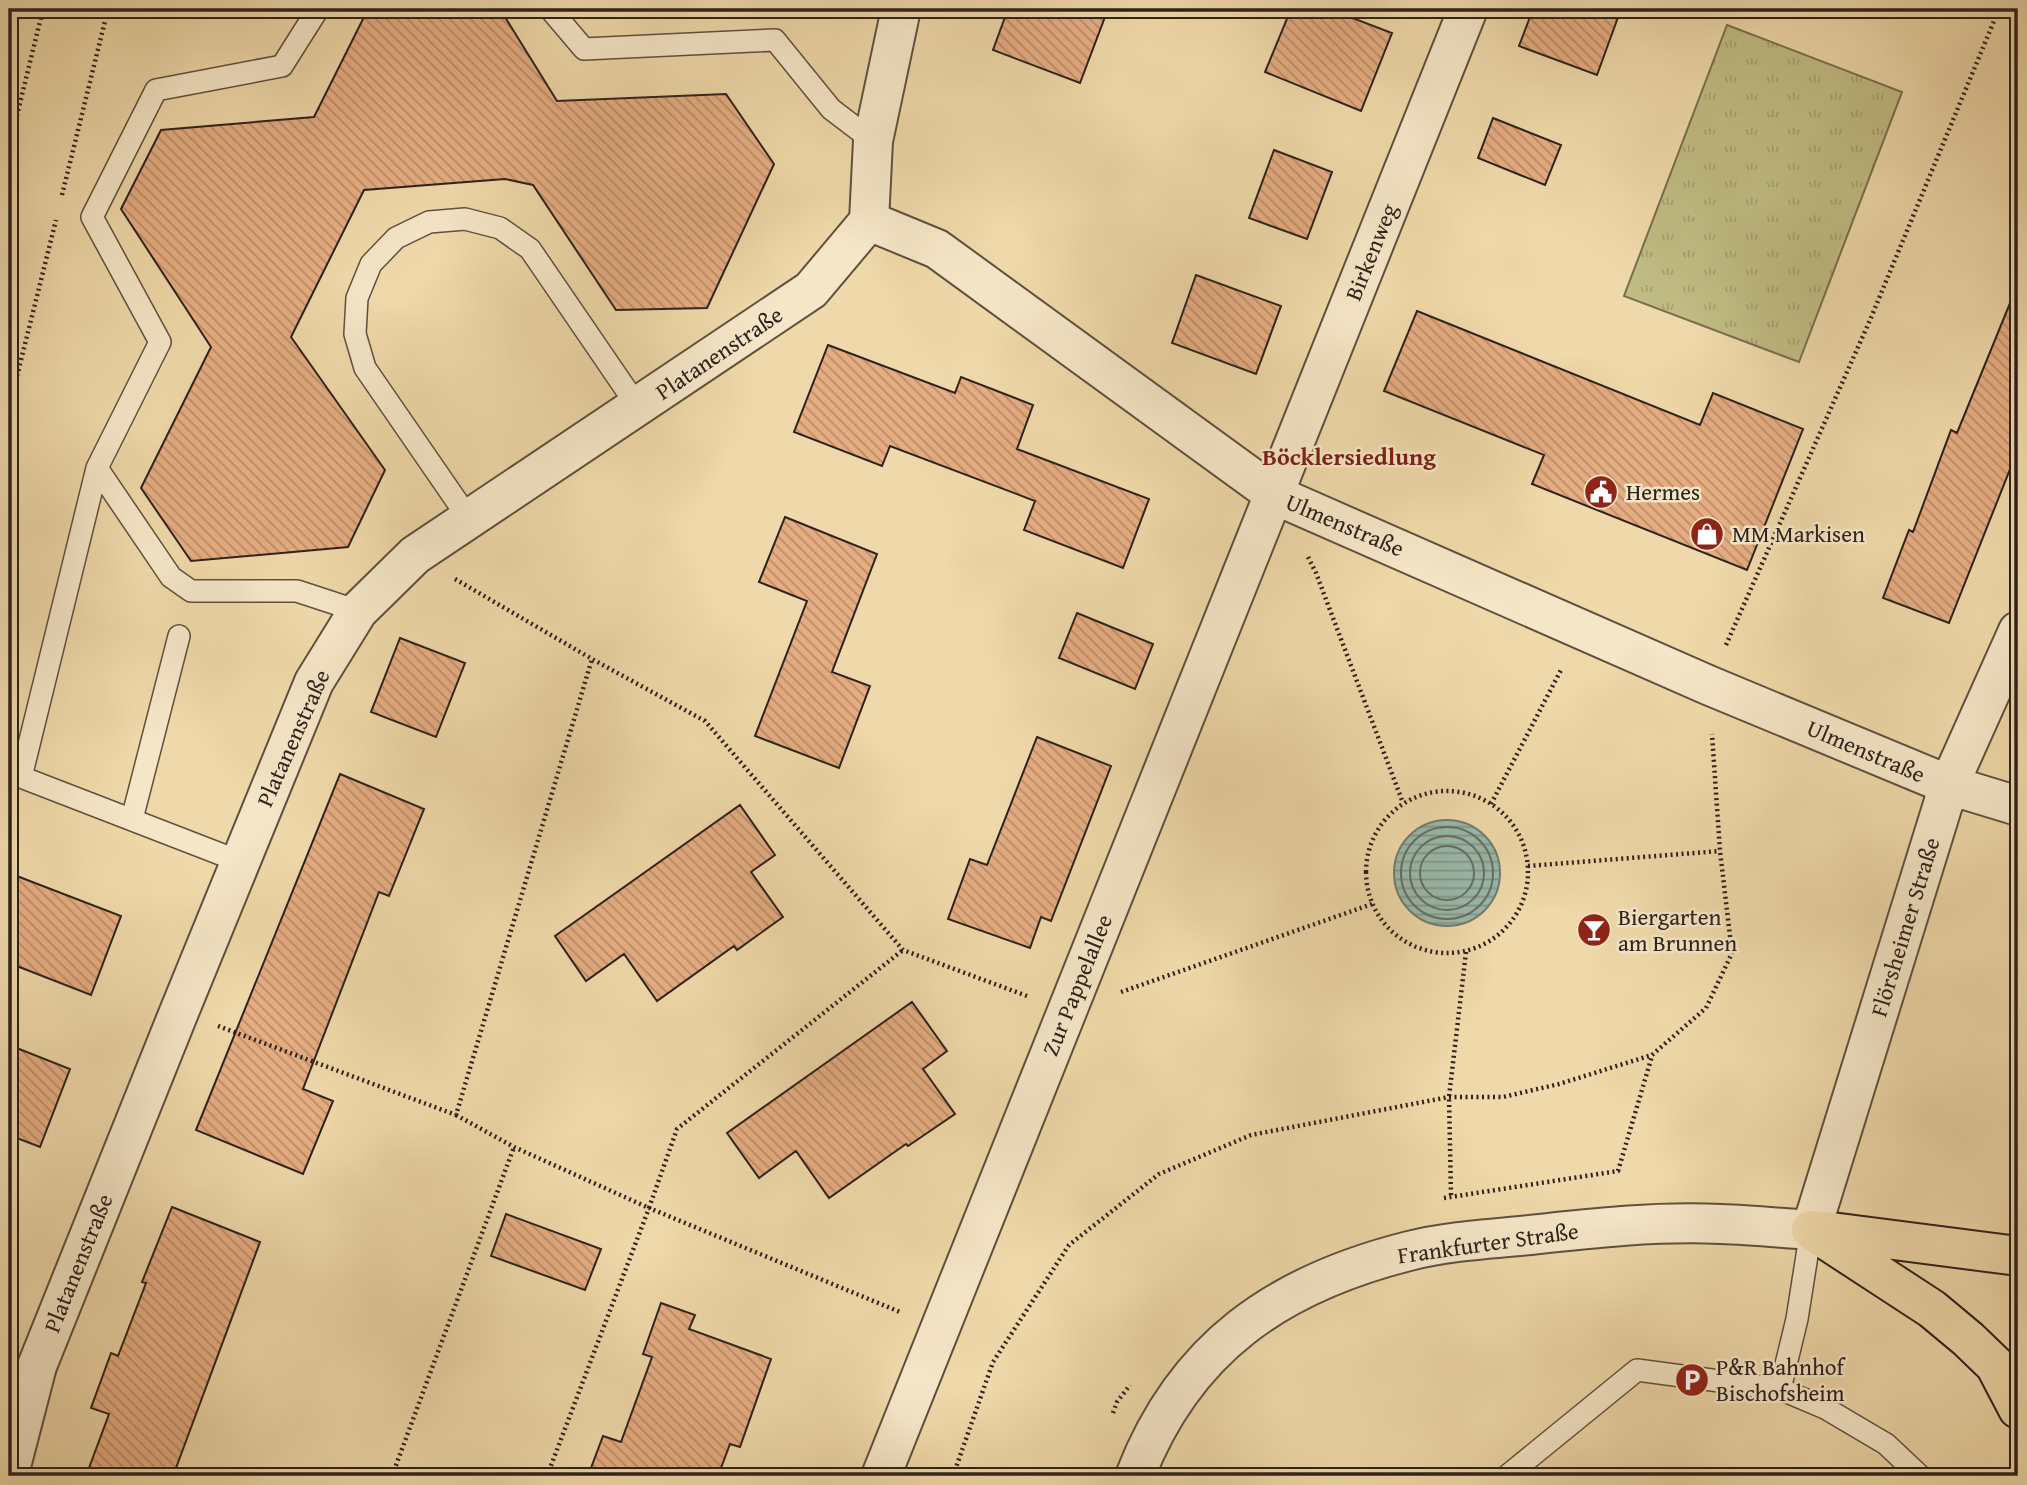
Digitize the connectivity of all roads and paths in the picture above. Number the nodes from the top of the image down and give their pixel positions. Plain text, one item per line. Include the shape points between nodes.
1 (43, 9) edge
2 (318, 9) edge
3 (550, 9) edge
4 (901, 9) edge
5 (1468, 9) edge
6 (1998, 9) edge
7 (873, 141) junction
8 (9, 148) edge
9 (869, 221) junction
10 (638, 407) junction
11 (97, 468) junction
12 (1275, 495) junction
13 (469, 519) junction
14 (415, 555) junction
15 (358, 611) junction
16 (1583, 628) junction
17 (2018, 631) edge
18 (179, 635) dead end
19 (592, 659) junction
20 (1708, 685) junction
21 (1949, 785) junction
22 (1403, 803) junction
23 (1492, 804) junction
24 (2018, 806) edge
25 (132, 819) junction
26 (1720, 851) junction
27 (241, 862) junction
28 (1528, 866) junction
29 (1372, 904) junction
30 (903, 950) junction
31 (1466, 952) junction
32 (1067, 1011) junction
33 (178, 1012) junction
34 (1450, 1097) junction
35 (456, 1115) junction
36 (514, 1147) junction
37 (1451, 1195) dead end
38 (649, 1208) junction
39 (1811, 1230) junction
40 (2018, 1255) edge
41 (940, 1329) junction
42 (1780, 1389) junction
43 (2018, 1409) edge
44 (9, 1474) edge
45 (392, 1476) edge
46 (547, 1476) edge
47 (881, 1476) edge
48 (953, 1476) edge
49 (1135, 1476) edge
50 (1507, 1476) edge
51 (1920, 1476) edge

1 - 8 path
2 - 11 lane via 282,66 156,90 92,217 160,342
3 - 7 lane via 584,49 775,40 831,110
4 - 7 street
5 - 12 street, Birkenweg
6 - 20 path via 1870,320
7 - 9 street
9 - 10 street, Platanenstraße via 811,290
9 - 12 street, Ulmenstraße via 937,250
10 - 13 street, Platanenstraße
10 - 13 lane via 530,249 500,228 465,219 429,222 396,238 371,264 357,298 355,334 365,368
11 - 15 lane via 172,577 191,591 297,591
11 - 25 lane via 21,776
12 - 16 street, Ulmenstraße
12 - 22 path via 1316,573
12 - 32 street, Zur Pappelallee
13 - 14 street, Platanenstraße
14 - 15 street, Platanenstraße
14 - 19 path
15 - 27 street, Platanenstraße via 314,682
16 - 20 street, Ulmenstraße
16 - 23 path
17 - 21 street, Flörsheimer Straße
18 - 25 lane
19 - 30 path via 705,721
19 - 35 path
20 - 21 street, Ulmenstraße
20 - 26 path
21 - 24 street, Ulmenstraße
21 - 39 street, Flörsheimer Straße
22 - 23 path via 1447,790
22 - 29 path via 1379,826 1366,856 1366,888
23 - 28 path via 1521,838
25 - 27 lane
26 - 28 path
26 - 34 path via 1732,953 1706,1008 1652,1055 1503,1097
27 - 33 street, Platanenstraße
28 - 31 path via 1517,914 1495,938
29 - 31 path via 1390,931 1417,948 1433,953
29 - 32 path
30 - 32 path
30 - 38 path via 677,1129
31 - 34 path
32 - 41 street, Zur Pappelallee
33 - 35 path
33 - 44 street, Platanenstraße via 37,1366
34 - 37 path
34 - 48 path via 1251,1135 1159,1174 1069,1245 993,1362
35 - 36 path
36 - 38 path
36 - 45 path
38 - 41 path
38 - 46 path
39 - 40 highway
39 - 42 lane
39 - 43 highway via 1932,1309 1968,1339 1995,1366
39 - 49 street, Frankfurter Straße via 1710,1224 1576,1230 1412,1250 1342,1270 1283,1299 1217,1348 1165,1411
41 - 47 street, Zur Pappelallee
42 - 50 lane via 1637,1370
42 - 51 lane via 1825,1408 1886,1444

